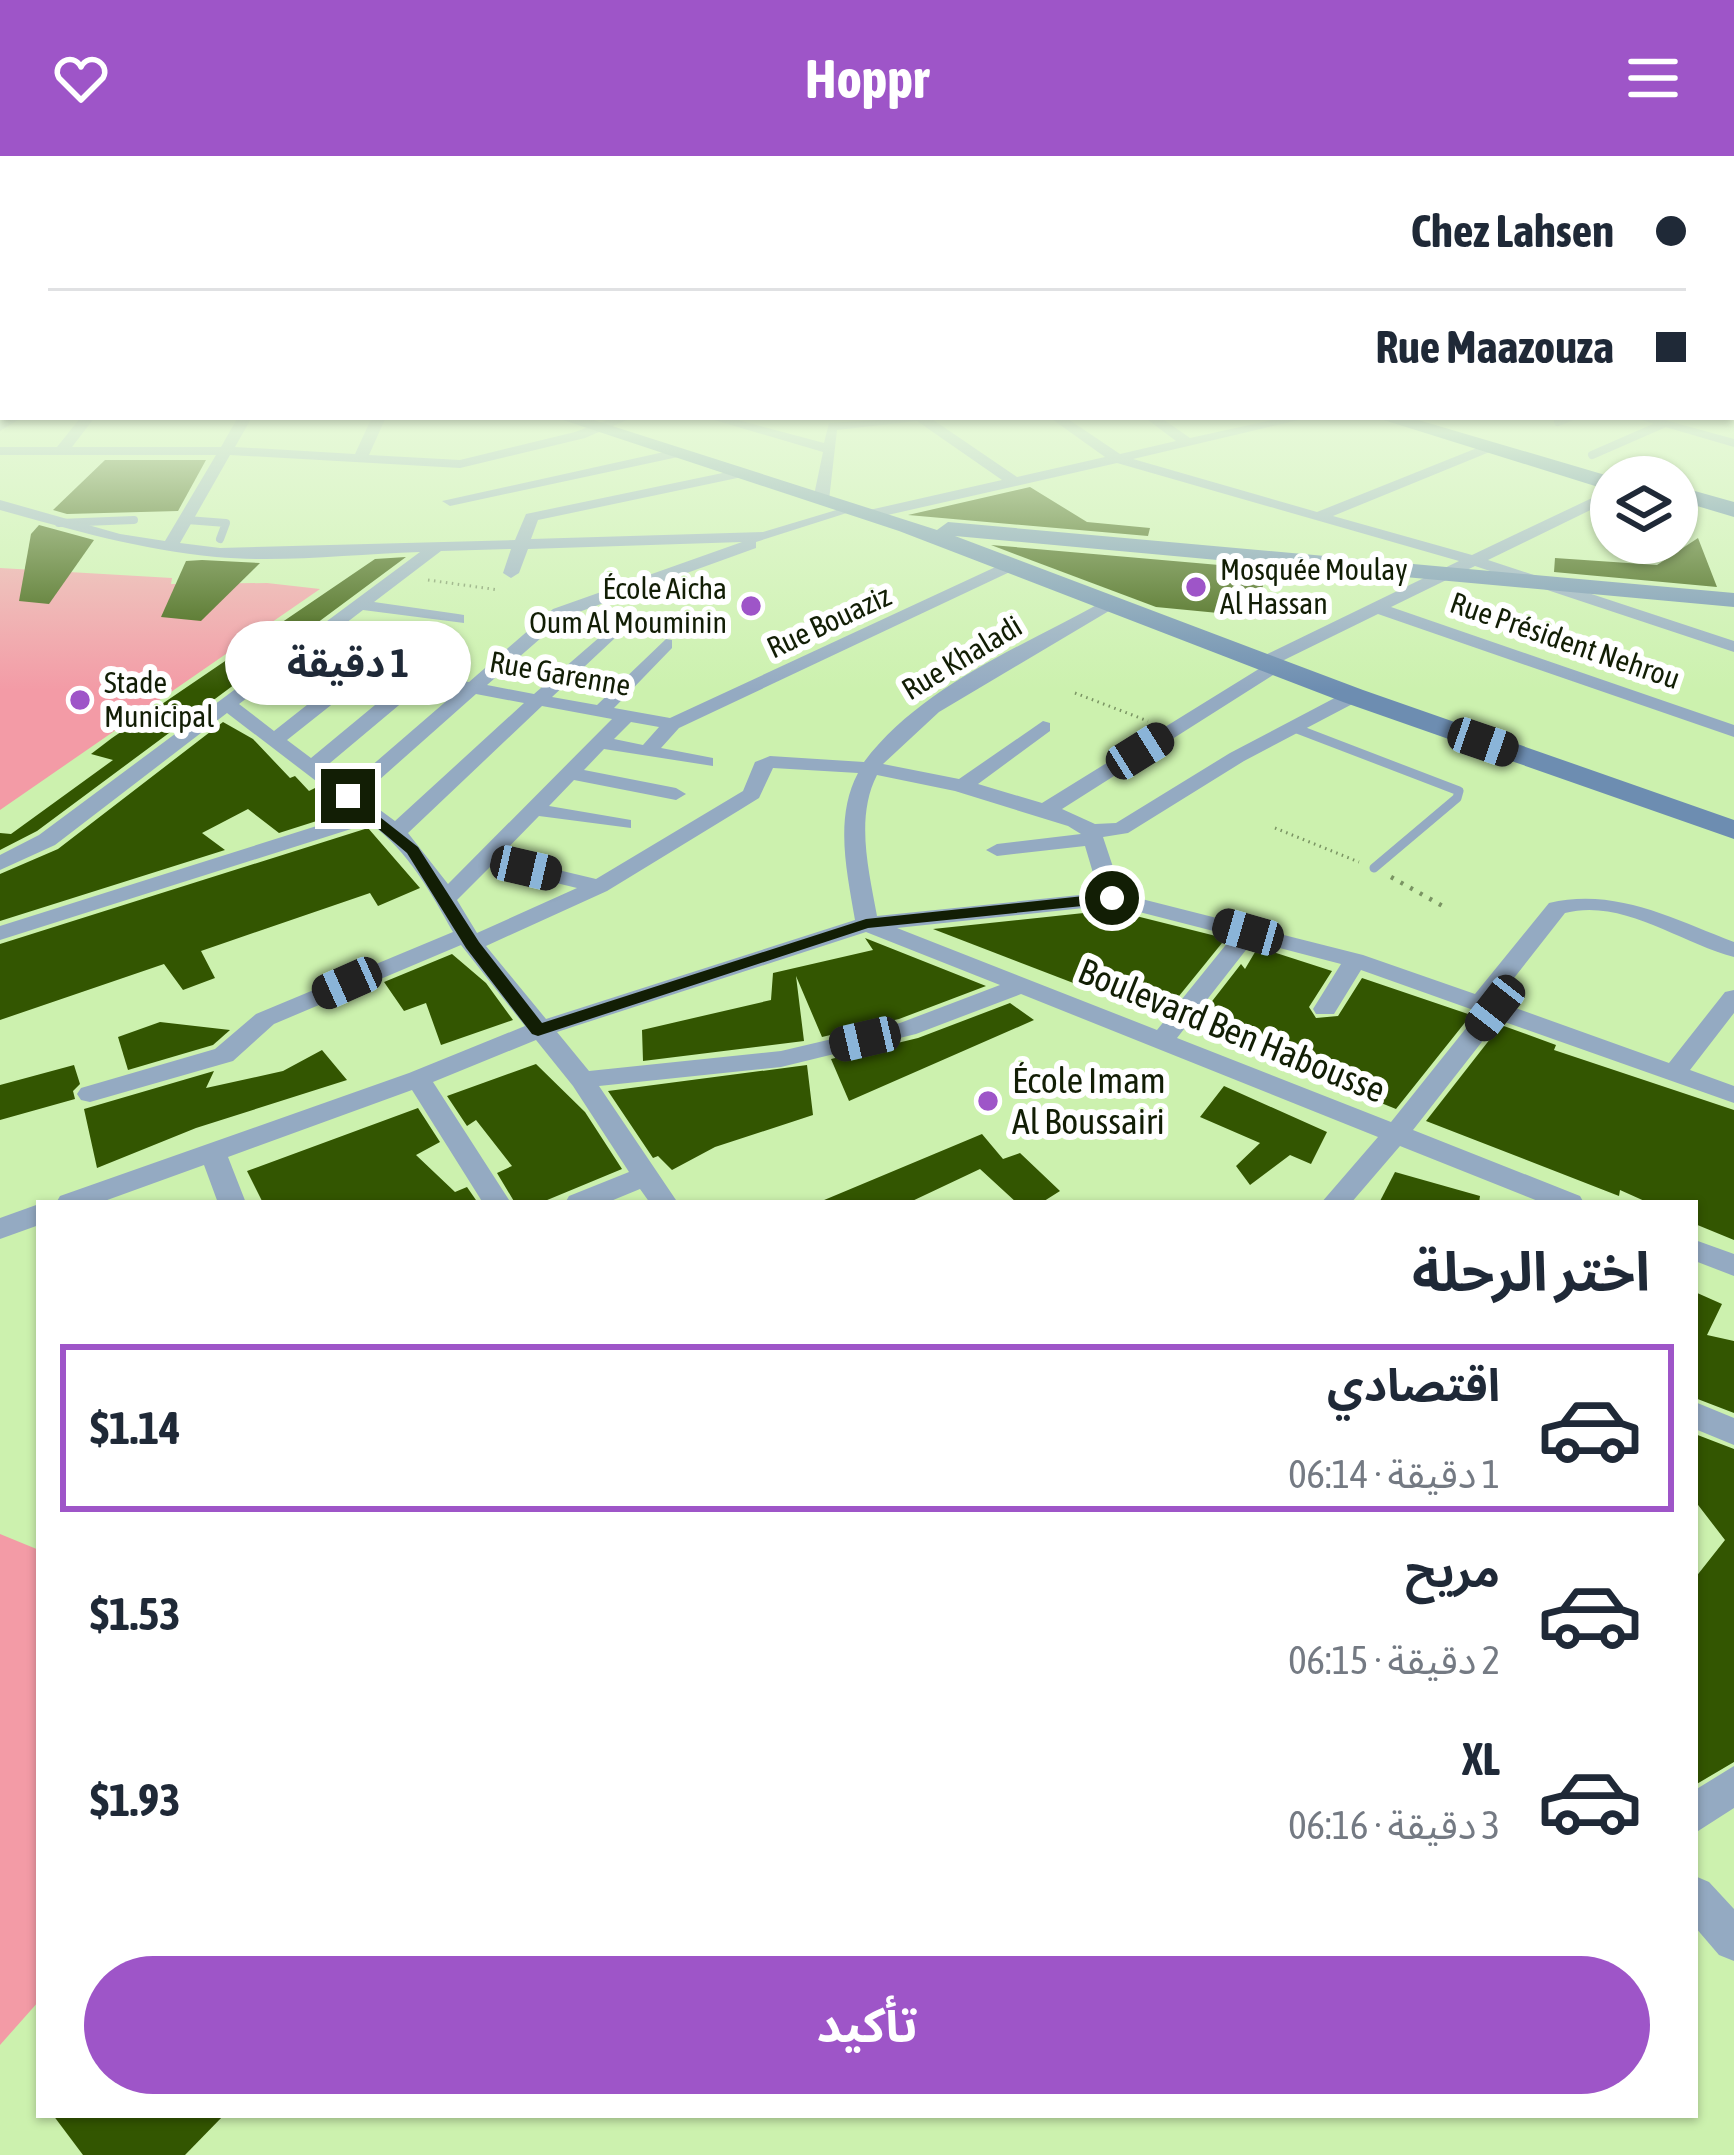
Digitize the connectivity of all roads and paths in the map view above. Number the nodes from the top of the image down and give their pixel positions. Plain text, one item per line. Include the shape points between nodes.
1 (197, 503) edge
2 (449, 503) edge
3 (596, 503) edge
4 (832, 503) edge
5 (898, 503) edge
6 (1268, 503) edge
7 (1353, 503) edge
8 (1590, 504) edge
9 (0, 505) edge
10 (1698, 510) edge
11 (859, 511) junction
12 (32, 514) junction
13 (1317, 518) junction
14 (134, 520) dead end
15 (187, 520) junction
16 (1734, 520) edge
17 (59, 523) junction
18 (907, 526) junction
19 (0, 531) edge
20 (765, 537) junction
21 (220, 539) dead end
22 (520, 545) junction
23 (169, 548) junction
24 (435, 548) junction
25 (1472, 560) junction
26 (1008, 567) junction
27 (512, 573) dead end
28 (1445, 575) junction
29 (400, 576) junction
30 (1545, 583) junction
31 (500, 590) dead end
32 (1734, 600) edge
33 (361, 605) junction
34 (1110, 605) junction
35 (1377, 608) junction
36 (458, 619) dead end
37 (609, 634) dead end
38 (400, 641) dead end
39 (666, 644) dead end
40 (457, 647) dead end
41 (1734, 647) edge
42 (295, 656) junction
43 (1270, 664) junction
44 (364, 670) junction
45 (418, 680) junction
46 (470, 688) junction
47 (1075, 693) dead end
48 (1353, 696) junction
49 (538, 700) junction
50 (229, 705) junction
51 (601, 711) junction
52 (626, 716) junction
53 (672, 724) junction
54 (1043, 727) dead end
55 (1292, 727) junction
56 (1172, 730) junction
57 (1734, 730) edge
58 (274, 740) junction
59 (601, 743) junction
60 (647, 752) junction
61 (706, 762) dead end
62 (869, 766) junction
63 (311, 768) junction
64 (572, 774) junction
65 (964, 785) junction
66 (676, 794) dead end
67 (348, 796) junction
68 (538, 810) junction
69 (1045, 810) junction
70 (373, 815) junction
71 (624, 824) dead end
72 (1734, 830) edge
73 (396, 832) junction
74 (1093, 835) junction
75 (997, 850) dead end
76 (489, 860) junction
77 (0, 863) edge
78 (1375, 868) dead end
79 (599, 886) junction
80 (1112, 898) junction
81 (444, 901) junction
82 (866, 924) junction
83 (1248, 932) junction
84 (0, 933) edge
85 (469, 940) junction
86 (1734, 950) edge
87 (1355, 960) junction
88 (1017, 987) junction
89 (1734, 997) edge
90 (1488, 1005) junction
91 (1325, 1009) dead end
92 (538, 1030) junction
93 (1160, 1042) junction
94 (1674, 1074) junction
95 (418, 1078) junction
96 (583, 1080) junction
97 (90, 1094) dead end
98 (1734, 1095) edge
99 (1394, 1136) junction
100 (212, 1151) junction
101 (645, 1176) junction
102 (1509, 1193) edge
103 (78, 1200) edge
104 (231, 1200) edge
105 (495, 1200) edge
106 (586, 1200) edge
107 (662, 1200) edge
108 (1337, 1200) edge
109 (1552, 1200) edge
110 (36, 1215) edge
111 (0, 1229) edge
112 (1698, 1251) edge
113 (1734, 1265) edge
114 (1698, 1416) edge
115 (1734, 1432) edge
116 (1734, 1785) edge
117 (1698, 1812) edge
118 (1698, 1899) edge
119 (1734, 1940) edge

1 - 15 street
2 - 24 street
3 - 22 street via 531,517
4 - 11 main road
5 - 11 street
6 - 13 street
7 - 13 street
8 - 25 street
9 - 12 street
10 - 16 main road
11 - 18 main road
11 - 20 street
12 - 17 street
12 - 19 street
13 - 25 street
14 - 17 lane
15 - 21 lane via 226,523
15 - 23 street
17 - 23 street
18 - 26 main road
18 - 28 main road
20 - 22 street
20 - 46 street via 559,613
22 - 24 street
22 - 27 street
23 - 24 street
24 - 29 street
25 - 28 street
25 - 30 street
26 - 34 main road
26 - 53 street, Rue Bouaziz
28 - 30 main road
28 - 35 street
29 - 31 path
29 - 33 street
30 - 32 main road
30 - 41 street
33 - 36 street
33 - 42 street
34 - 43 main road
34 - 62 street, Rue Khaladi via 922,714
35 - 43 street
35 - 57 street, Rue Président Nehrou
37 - 49 street
38 - 44 street
39 - 51 street
40 - 45 street
42 - 44 street, Rue Garenne
42 - 50 street
43 - 48 main road
43 - 56 street
44 - 45 street, Rue Garenne
44 - 58 street
45 - 46 street, Rue Garenne
45 - 63 street
46 - 49 street, Rue Garenne
46 - 67 street
47 - 56 path
48 - 55 street
48 - 72 main road
49 - 51 street, Rue Garenne
49 - 73 street
50 - 58 street
50 - 77 street via 46,840
51 - 52 street, Rue Garenne
52 - 53 street, Rue Garenne
52 - 59 street
53 - 60 street
54 - 65 street
55 - 74 street via 1120,829
55 - 78 lane via 1459,791
56 - 69 street
58 - 63 street
59 - 60 street
59 - 64 street
60 - 61 street
62 - 65 street
62 - 79 street via 764,763 752,794
62 - 82 street via 854,833
63 - 67 street
64 - 66 street
64 - 68 street
65 - 69 street
67 - 70 street
68 - 71 street
68 - 76 street
69 - 74 street
70 - 73 street
70 - 84 street
73 - 81 street
74 - 75 street
74 - 80 street
76 - 79 street
76 - 81 street
79 - 85 street
80 - 82 street
80 - 83 street
81 - 85 street
82 - 88 street, Boulevard Ben Habousse
82 - 92 street
83 - 87 street
83 - 93 street
85 - 92 street
85 - 97 street via 265,1019 224,1055
86 - 90 street via 1607,905 1573,901 1557,908
87 - 90 street
87 - 91 street
88 - 93 street, Boulevard Ben Habousse
88 - 96 street via 907,1029 781,1059
89 - 94 street
90 - 94 street
90 - 99 street
92 - 95 street
92 - 96 street
93 - 99 street, Boulevard Ben Habousse
94 - 98 street
95 - 100 street
95 - 105 street
96 - 101 street
99 - 102 street, Boulevard Ben Habousse
99 - 108 street
100 - 103 street
100 - 104 street
101 - 106 street
101 - 107 street
102 - 109 street, Boulevard Ben Habousse
110 - 111 street
112 - 113 street
114 - 115 street
116 - 117 street
118 - 119 street

